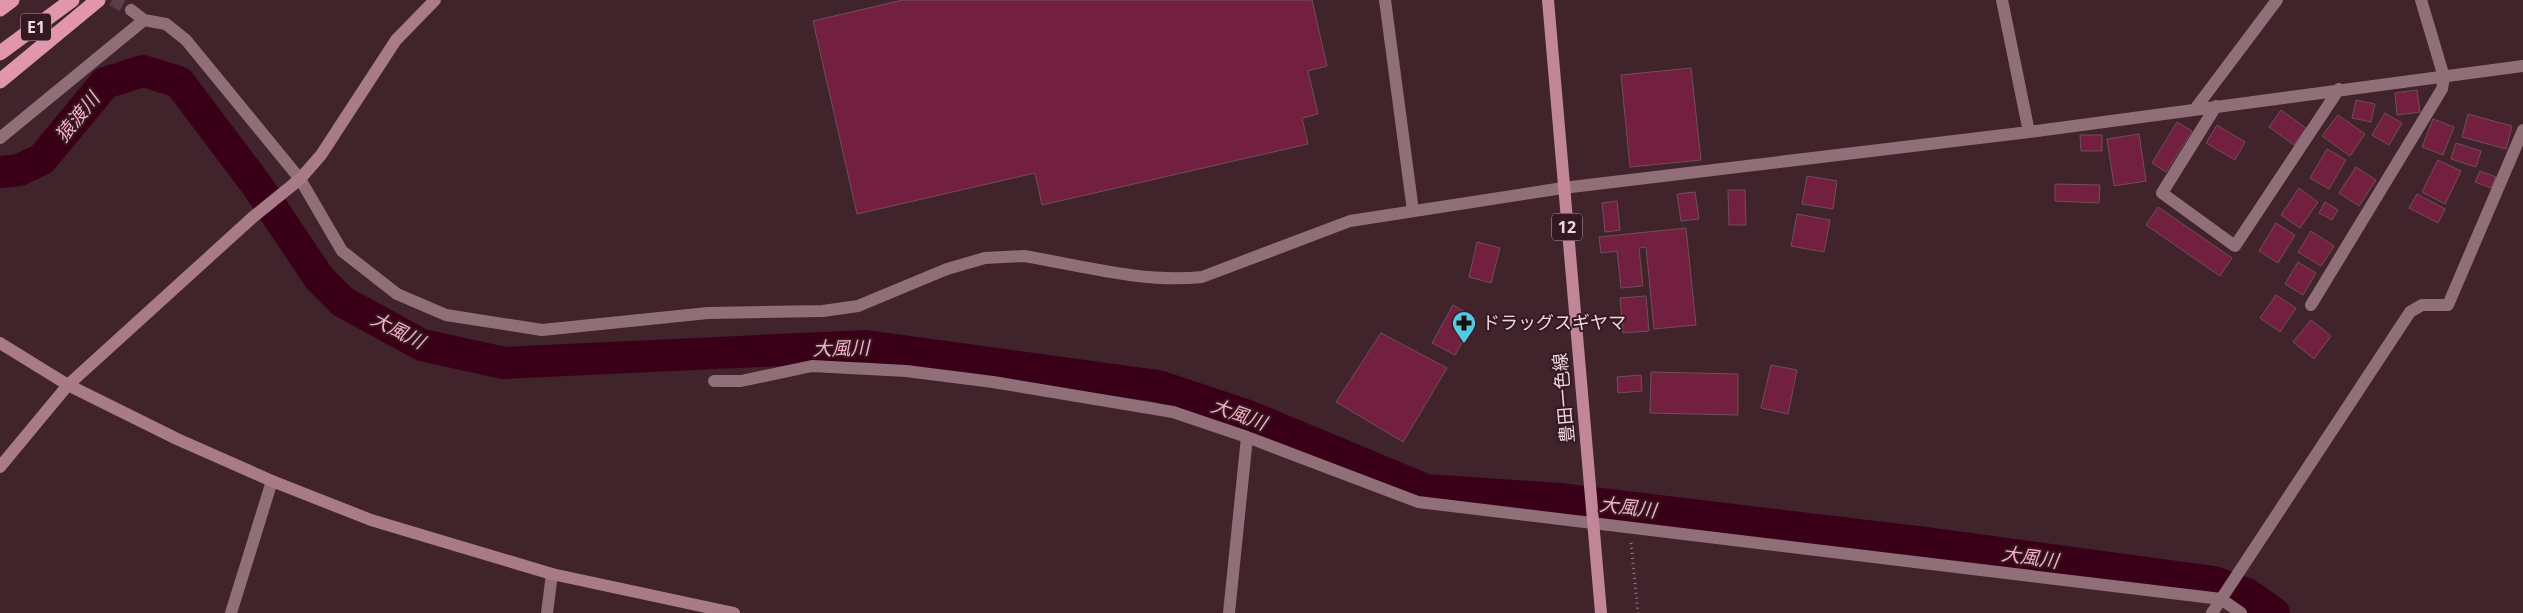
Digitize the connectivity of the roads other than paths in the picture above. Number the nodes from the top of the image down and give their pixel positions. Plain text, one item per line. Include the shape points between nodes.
1 (11, 0) edge
2 (72, 0) edge
3 (98, 0) edge
4 (435, 0) edge
5 (1386, 0) edge
6 (1548, 0) edge
7 (2002, 0) edge
8 (2277, 0) edge
9 (2421, 0) edge
10 (0, 8) edge
11 (131, 10) tunnel mouth
12 (144, 20) junction
13 (0, 53) edge
14 (2523, 66) edge
15 (2444, 77) junction
16 (0, 81) edge
17 (2339, 89) junction
18 (2216, 106) junction
19 (2195, 109) junction
20 (2523, 130) edge
21 (2029, 132) junction
22 (0, 138) edge
23 (300, 179) junction
24 (1564, 188) junction
25 (1413, 211) junction
26 (2312, 305) dead end
27 (0, 343) edge
28 (714, 381) dead end
29 (68, 385) junction
30 (1247, 437) junction
31 (0, 467) edge
32 (272, 481) junction
33 (552, 574) junction
34 (2221, 599) junction
35 (231, 613) edge
36 (547, 613) edge
37 (734, 613) edge
38 (1229, 613) edge
39 (1601, 613) edge
40 (2212, 613) edge
41 (2241, 613) edge

1 - 10 highway, E1
2 - 13 highway, E1
3 - 16 highway
4 - 23 street via 396,40 321,155
5 - 25 street
6 - 24 main road, 豊田一色線 / 12
7 - 21 street
8 - 19 street
9 - 15 street
11 - 12 street
12 - 22 street
12 - 23 street via 166,24 186,40
14 - 15 street
15 - 17 street
15 - 26 street via 2442,89
17 - 18 street
17 - 18 street via 2235,246 2162,193
18 - 19 street
19 - 21 street
20 - 34 street via 2448,305 2422,305 2410,312
21 - 24 street
23 - 25 street via 342,251 396,294 446,314 542,330 708,313 823,311 858,306 947,269 1004,256 1024,256 1147,278 1176,280 1202,277 1350,221
23 - 29 street
24 - 25 street
24 - 39 main road, 豊田一色線 / 12
27 - 29 street
28 - 30 street via 741,381 812,366 906,371 1173,412
29 - 31 street
29 - 32 street
30 - 34 street via 1418,502
30 - 38 street
32 - 33 street via 371,520
32 - 35 street
33 - 36 street
33 - 37 street
34 - 40 street
34 - 41 street

